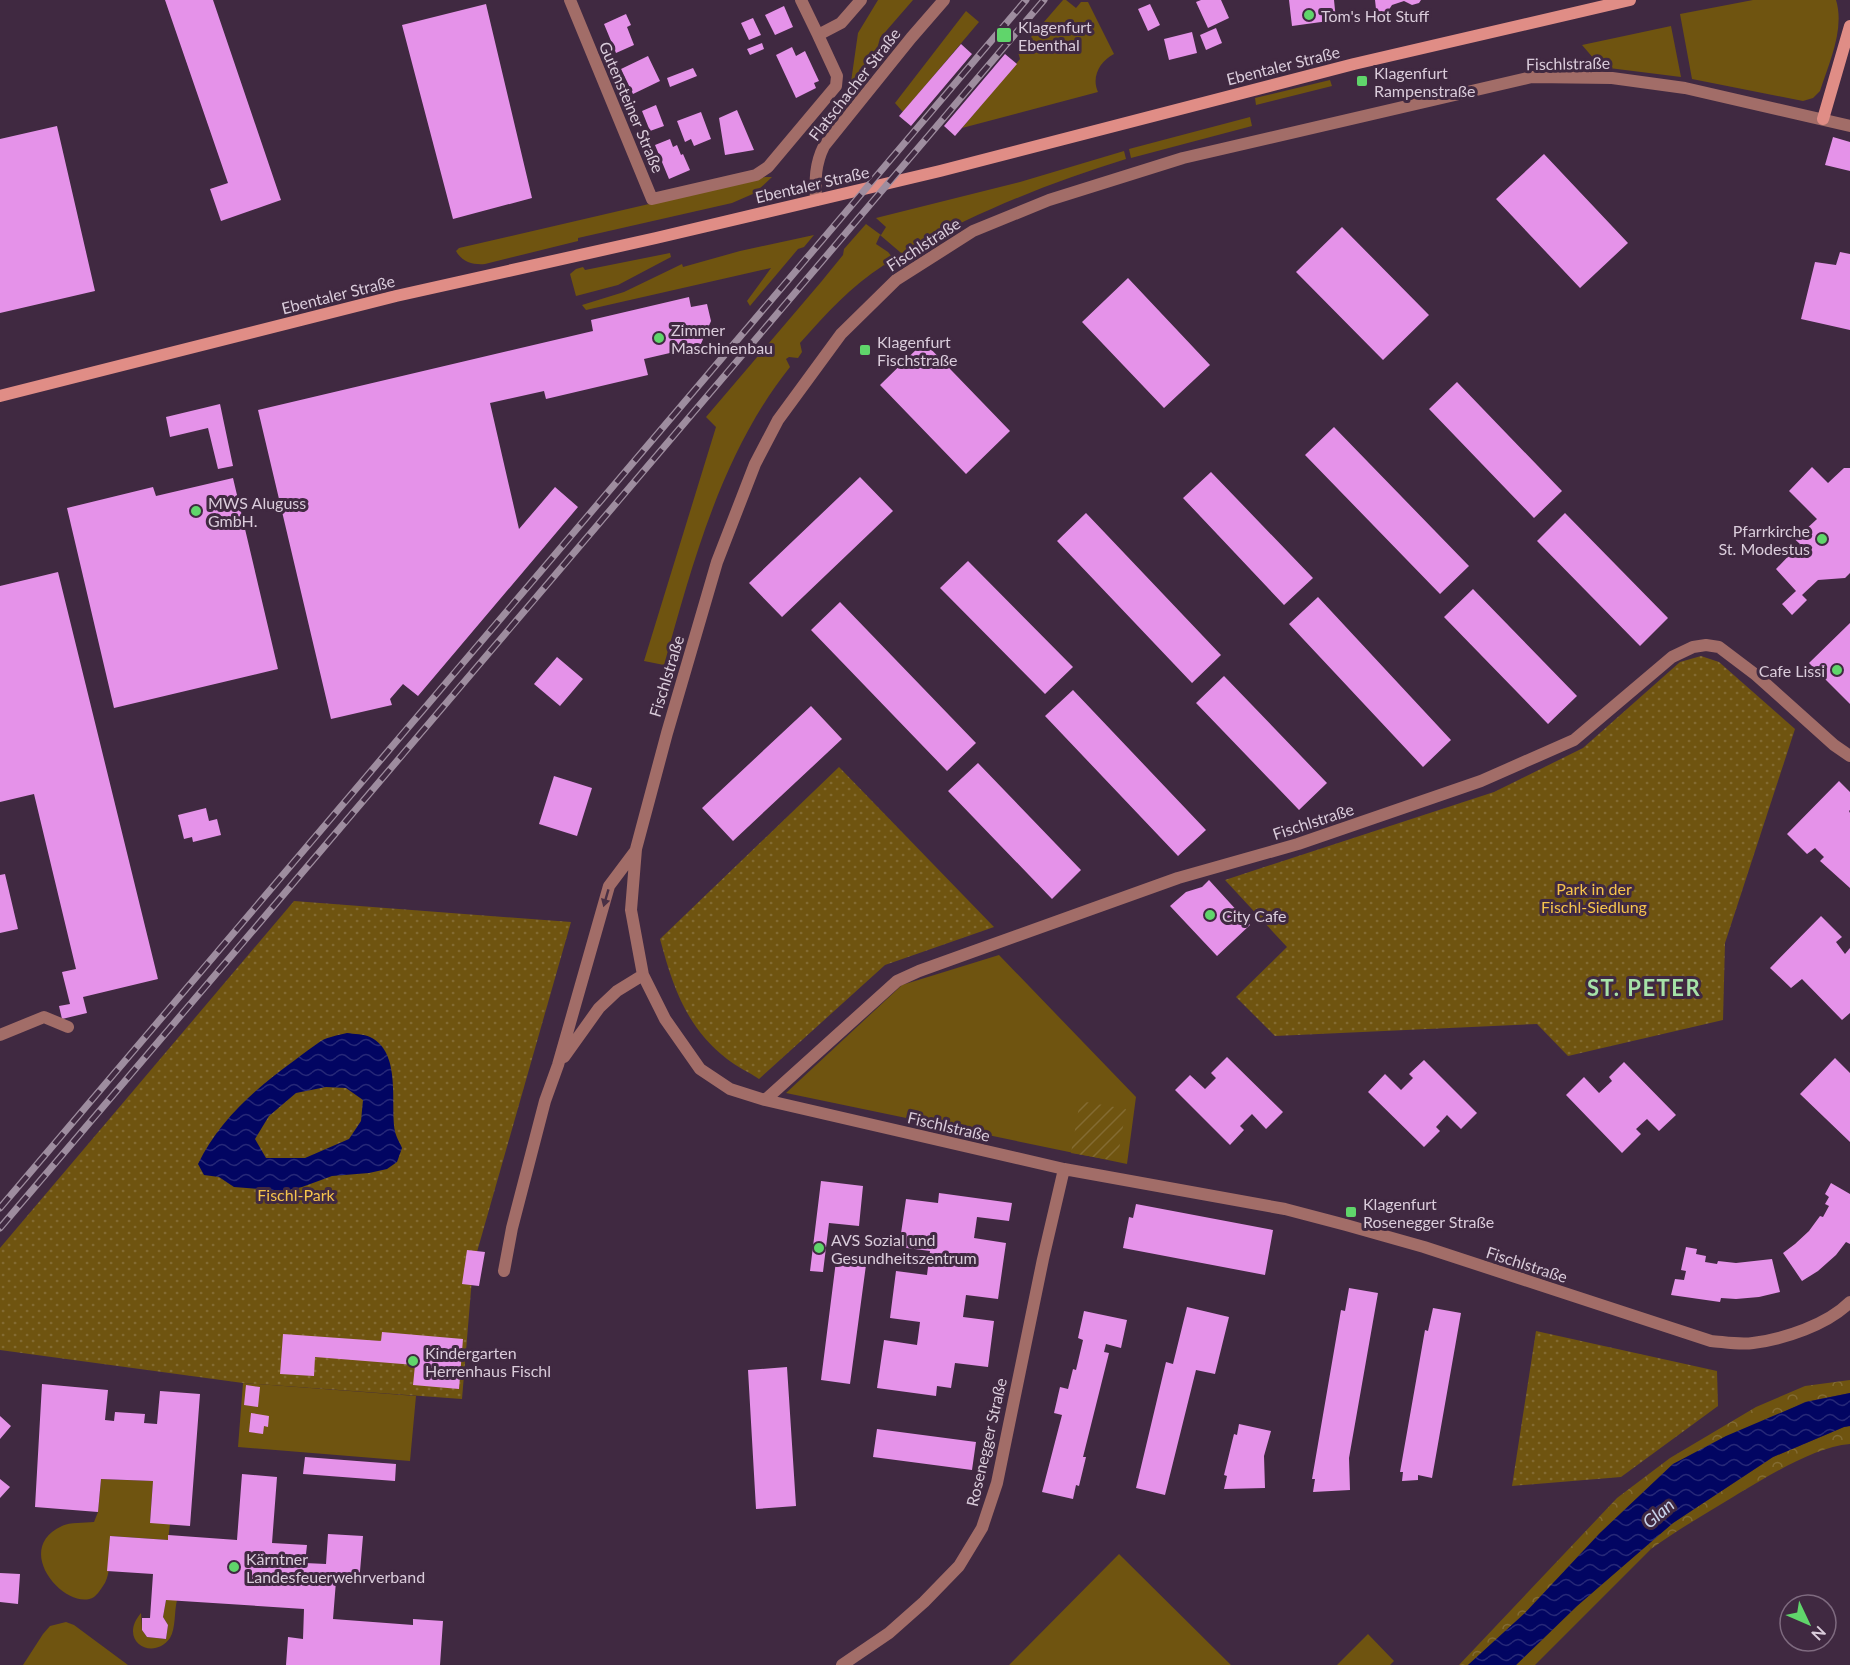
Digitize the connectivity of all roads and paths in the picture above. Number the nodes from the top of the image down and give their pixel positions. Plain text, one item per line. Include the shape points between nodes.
1 (570, 0) edge
2 (801, 0) edge
3 (861, 0) edge
4 (944, 0) edge
5 (1630, 0) edge
6 (1850, 26) edge
7 (818, 35) junction
8 (1823, 119) junction
9 (1850, 126) edge
10 (816, 200) junction
11 (0, 396) edge
12 (1850, 756) edge
13 (636, 849) junction
14 (643, 975) junction
15 (68, 1027) dead end
16 (0, 1035) edge
17 (558, 1065) junction
18 (765, 1100) junction
19 (1064, 1169) junction
20 (504, 1271) dead end
21 (1849, 1306) edge
22 (842, 1665) edge

1 - 7 street, Gutensteiner Straße via 652,199 756,175 768,167 836,86 837,76
2 - 7 street
3 - 7 street via 841,23
4 - 10 street, Flatschacher Straße via 824,146 814,177
5 - 10 main road, Ebentaler Straße via 1354,64
6 - 8 main road
8 - 9 street, Fischlstraße
8 - 13 street, Fischlstraße via 1685,88 1612,78 1532,77 1183,158 1049,200 973,231 896,280 841,334 778,420 755,464 717,562
10 - 11 main road, Ebentaler Straße via 405,294
12 - 18 street, Fischlstraße via 1719,647 1694,647 1672,657 1575,740 1481,782 1298,844 1178,878 897,981
13 - 14 street, Fischlstraße via 631,909
13 -> 17 street via 609,886
14 - 17 street via 599,1008
14 - 18 street, Fischlstraße via 665,1019 700,1069 730,1089
15 - 16 street via 44,1017
17 - 20 street via 545,1101
18 - 19 street, Fischlstraße
19 - 21 street, Fischlstraße via 1347,1224 1711,1341 1750,1343 1785,1337
19 - 22 street, Rosenegger Straße via 997,1484 982,1528 959,1566 924,1602 889,1633

